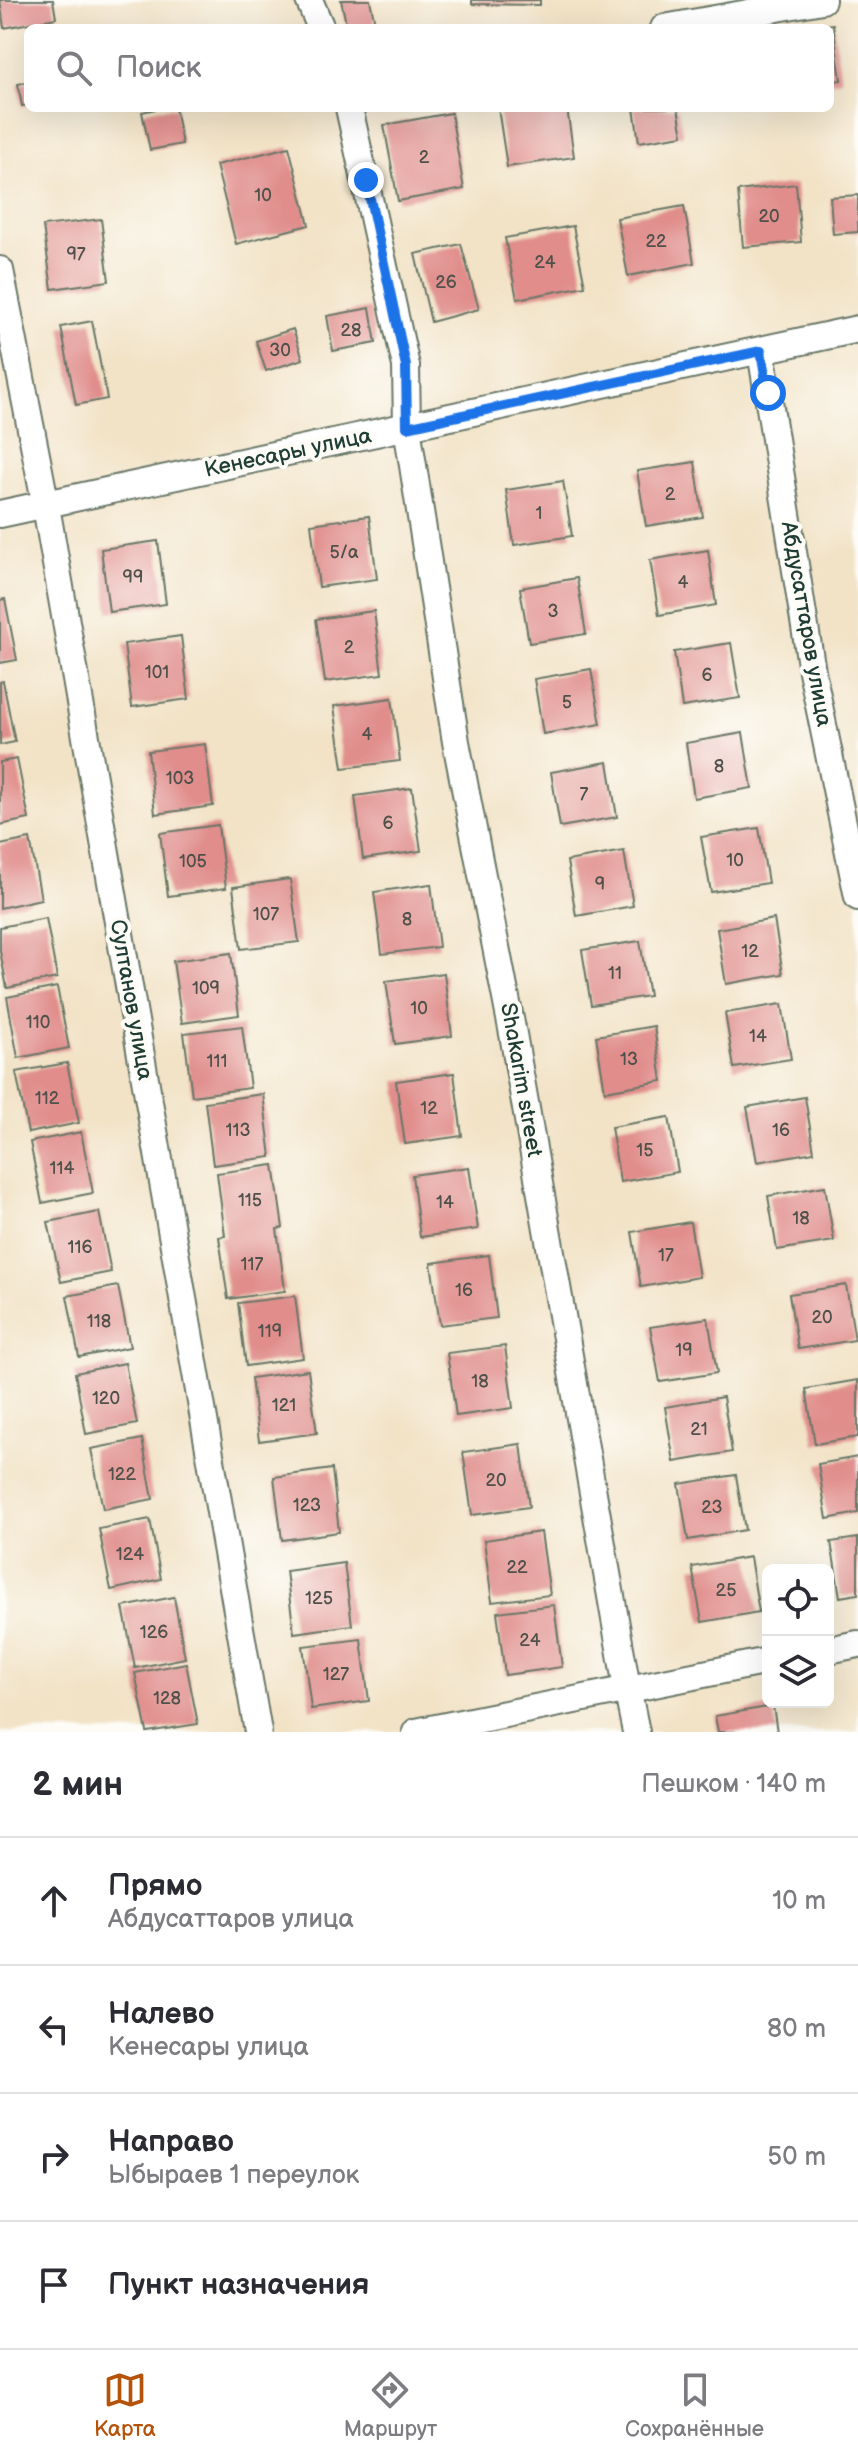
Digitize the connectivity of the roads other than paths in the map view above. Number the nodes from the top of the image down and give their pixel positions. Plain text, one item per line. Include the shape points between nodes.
1 (309, 0) edge
2 (822, 0) edge
3 (319, 24) edge
4 (687, 24) edge
5 (350, 112) edge
6 (0, 270) edge
7 (858, 329) edge
8 (761, 351) junction
9 (407, 427) junction
10 (46, 506) junction
11 (0, 514) edge
12 (858, 897) edge
13 (858, 1644) edge
14 (834, 1649) edge
15 (762, 1662) edge
16 (627, 1688) junction
17 (258, 1732) edge
18 (416, 1732) edge
19 (636, 1732) edge

1 - 3 street
2 - 4 street
5 - 9 street, Shakarim street via 406,366
6 - 10 street, Султанов улица
7 - 8 street, Кенесары улица
8 - 9 street, Кенесары улица
8 - 12 street, Абдусаттаров улица via 812,671
9 - 10 street, Кенесары улица
9 - 16 street, Shakarim street via 456,742 516,1049
10 - 11 street, Кенесары улица
10 - 17 street, Султанов улица
13 - 14 street
15 - 16 street
16 - 18 street
16 - 19 street, Shakarim street

